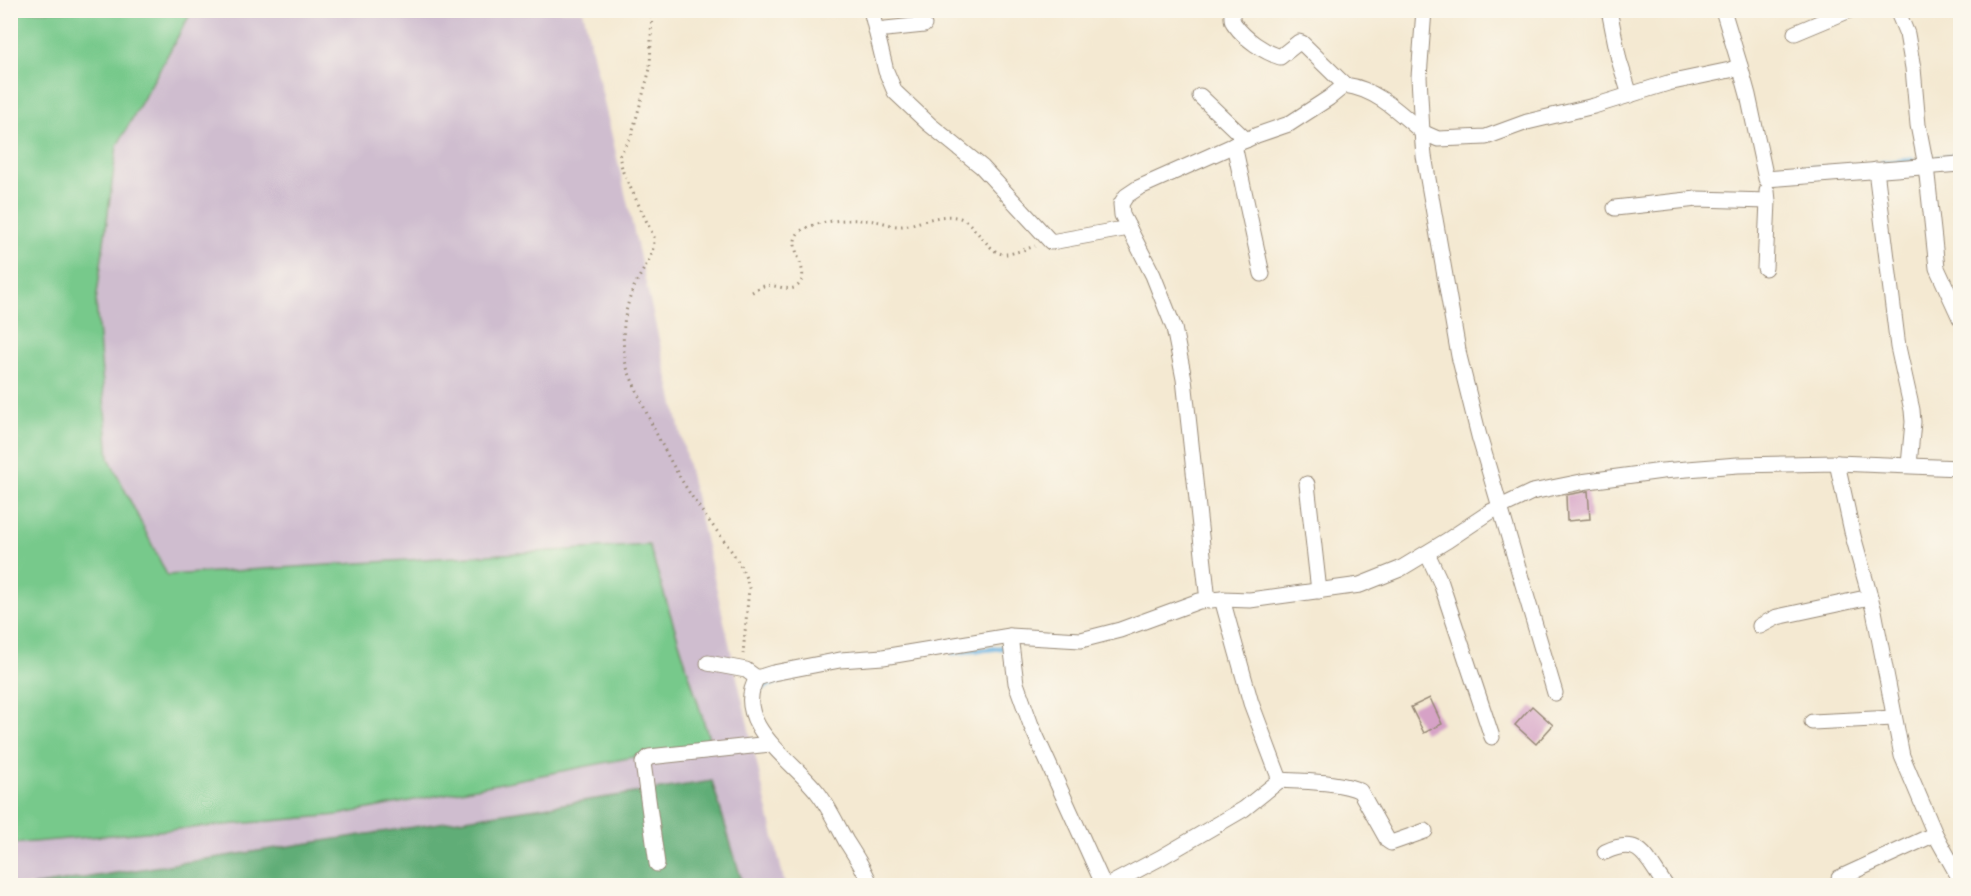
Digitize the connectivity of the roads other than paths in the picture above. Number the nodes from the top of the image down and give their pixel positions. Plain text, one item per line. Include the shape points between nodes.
1 (871, 10) edge
2 (1232, 10) edge
3 (1424, 10) edge
4 (1609, 10) edge
5 (1723, 10) edge
6 (1850, 10) edge
7 (1897, 10) edge
8 (924, 25) dead end
9 (876, 30) junction
10 (1795, 33) dead end
11 (1740, 66) junction
12 (1345, 85) junction
13 (1630, 95) junction
14 (1200, 96) dead end
15 (1422, 132) junction
16 (1240, 143) junction
17 (1960, 164) edge
18 (1926, 166) junction
19 (1876, 171) junction
20 (1766, 179) junction
21 (1768, 201) junction
22 (1615, 208) dead end
23 (1129, 228) junction
24 (1765, 268) dead end
25 (1262, 274) dead end
26 (1960, 318) edge
27 (1837, 463) junction
28 (1908, 465) junction
29 (1960, 468) edge
30 (1307, 484) dead end
31 (1501, 507) junction
32 (1427, 553) junction
33 (1319, 591) junction
34 (1870, 597) junction
35 (1215, 600) junction
36 (1760, 626) dead end
37 (1010, 636) junction
38 (708, 663) dead end
39 (751, 674) junction
40 (1555, 693) dead end
41 (1894, 718) junction
42 (1812, 722) dead end
43 (1492, 737) dead end
44 (770, 744) junction
45 (1280, 780) junction
46 (1425, 831) dead end
47 (1935, 834) junction
48 (1605, 852) dead end
49 (657, 864) dead end
50 (1839, 878) dead end
51 (1960, 879) edge
52 (871, 885) edge
53 (1106, 885) edge
54 (1666, 885) edge

1 - 9 street
2 - 12 street via 1234,24 1259,46 1280,57 1302,43
3 - 15 street via 1419,77
4 - 13 street
5 - 11 street
6 - 10 street
7 - 18 street via 1907,34
8 - 9 street
9 - 23 street via 895,92 982,167 1051,242
11 - 13 street
11 - 20 street
12 - 15 street via 1360,87 1390,104
12 - 16 street via 1289,124
13 - 15 street via 1486,137 1438,139
14 - 16 street
15 - 31 street via 1459,356
16 - 23 street via 1125,196 1122,215
16 - 25 street
17 - 18 street
18 - 19 street
18 - 26 street via 1937,268
19 - 20 street
19 - 28 street via 1898,347 1912,410
20 - 21 street
21 - 22 street via 1697,198
21 - 24 street
23 - 35 street via 1174,328
27 - 28 street
27 - 31 street via 1662,471 1532,492
27 - 34 street
28 - 29 street
30 - 33 street
31 - 32 street
31 - 40 street
32 - 33 street via 1360,585
32 - 43 street via 1441,583
33 - 35 street via 1250,600
34 - 36 street via 1777,617
34 - 41 street
35 - 37 street via 1081,640
35 - 45 street
37 - 39 street
37 - 53 street via 1016,682 1031,724
38 - 39 street
39 - 44 street via 752,710
41 - 42 street
41 - 47 street via 1902,756
44 - 49 street via 649,757 644,763
44 - 52 street via 819,794
45 - 46 street via 1357,789 1388,842
45 - 53 street via 1244,808
47 - 50 street
47 - 51 street
48 - 54 street via 1619,846 1638,848

